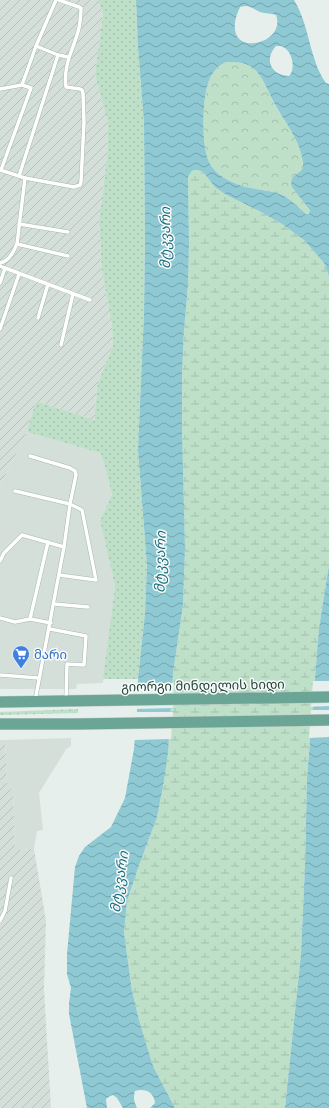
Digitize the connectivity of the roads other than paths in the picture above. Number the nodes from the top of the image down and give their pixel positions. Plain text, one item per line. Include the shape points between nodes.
1 (57, 0) edge
2 (36, 46) junction
3 (58, 55) junction
4 (68, 57) junction
5 (22, 85) junction
6 (0, 89) edge
7 (0, 170) edge
8 (19, 176) junction
9 (25, 178) junction
10 (19, 224) junction
11 (68, 232) dead end
12 (17, 244) junction
13 (68, 256) dead end
14 (0, 265) edge
15 (5, 268) junction
16 (19, 274) junction
17 (0, 283) edge
18 (48, 284) junction
19 (73, 294) junction
20 (90, 300) dead end
21 (38, 318) dead end
22 (0, 329) edge
23 (61, 345) dead end
24 (30, 456) dead end
25 (15, 491) dead end
26 (70, 504) junction
27 (48, 542) junction
28 (64, 547) junction
29 (0, 561) edge
30 (59, 575) junction
31 (54, 604) junction
32 (88, 607) dead end
33 (0, 618) edge
34 (30, 619) junction
35 (51, 623) junction
36 (50, 629) junction
37 (0, 675) edge
38 (39, 678) junction
39 (329, 697) edge
40 (71, 701) junction
41 (0, 702) edge
42 (35, 702) junction
43 (329, 720) edge
44 (0, 724) edge
45 (11, 878) dead end
46 (0, 921) edge

1 - 2 lane
1 - 4 lane via 81,8 79,29
2 - 3 lane
2 - 5 lane
3 - 4 lane
3 - 8 lane
4 - 9 lane via 66,86 82,90 84,122 80,185 74,187
5 - 6 lane
5 - 7 lane via 31,88
7 - 8 lane
8 - 9 lane
9 - 10 lane
10 - 11 lane
10 - 12 lane
12 - 13 lane
12 - 14 lane via 6,262
14 - 15 lane
15 - 16 lane
15 - 17 lane
16 - 18 lane
16 - 22 lane
18 - 19 lane
18 - 21 lane
19 - 20 lane
19 - 23 lane
24 - 26 lane via 75,471
25 - 26 lane
26 - 28 lane
26 - 30 lane via 82,510 96,580
27 - 28 lane
27 - 29 lane via 22,535 4,553
27 - 34 lane
28 - 30 lane
30 - 31 lane
31 - 32 lane
31 - 35 lane
33 - 34 lane via 15,622
34 - 35 lane
35 - 36 lane
36 - 38 lane
36 - 40 lane via 86,636 84,666 67,664
37 - 38 lane
38 - 42 lane
39 - 40 main road, გიორგი მინდელის ხიდი
40 - 42 main road, გიორგი მინდელის ხიდი
41 - 42 main road, გიორგი მინდელის ხიდი
43 - 44 main road
45 - 46 lane via 5,911

